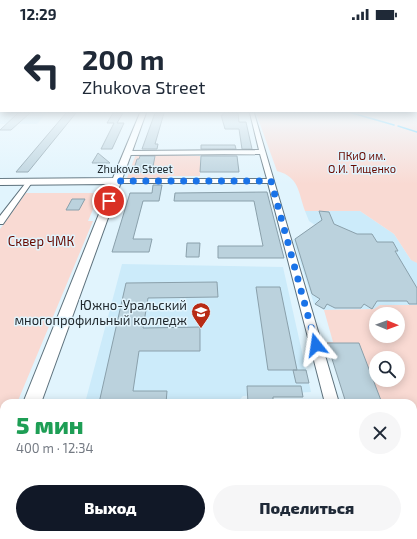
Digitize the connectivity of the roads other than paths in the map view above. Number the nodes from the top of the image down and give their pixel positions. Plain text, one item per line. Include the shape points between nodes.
1 (134, 137) edge
2 (259, 137) edge
3 (128, 152) junction
4 (263, 152) junction
5 (117, 181) junction
6 (271, 181) junction
7 (0, 182) edge
8 (30, 182) junction
9 (0, 222) edge
10 (34, 399) edge
11 (331, 399) edge

1 - 3 main road
2 - 4 street
3 - 4 street
3 - 5 main road
4 - 6 street
5 - 6 street, Zhukova Street
5 - 8 main road, Zhukova Street
5 - 10 main road
6 - 11 street
7 - 8 main road, Zhukova Street
8 - 9 street

